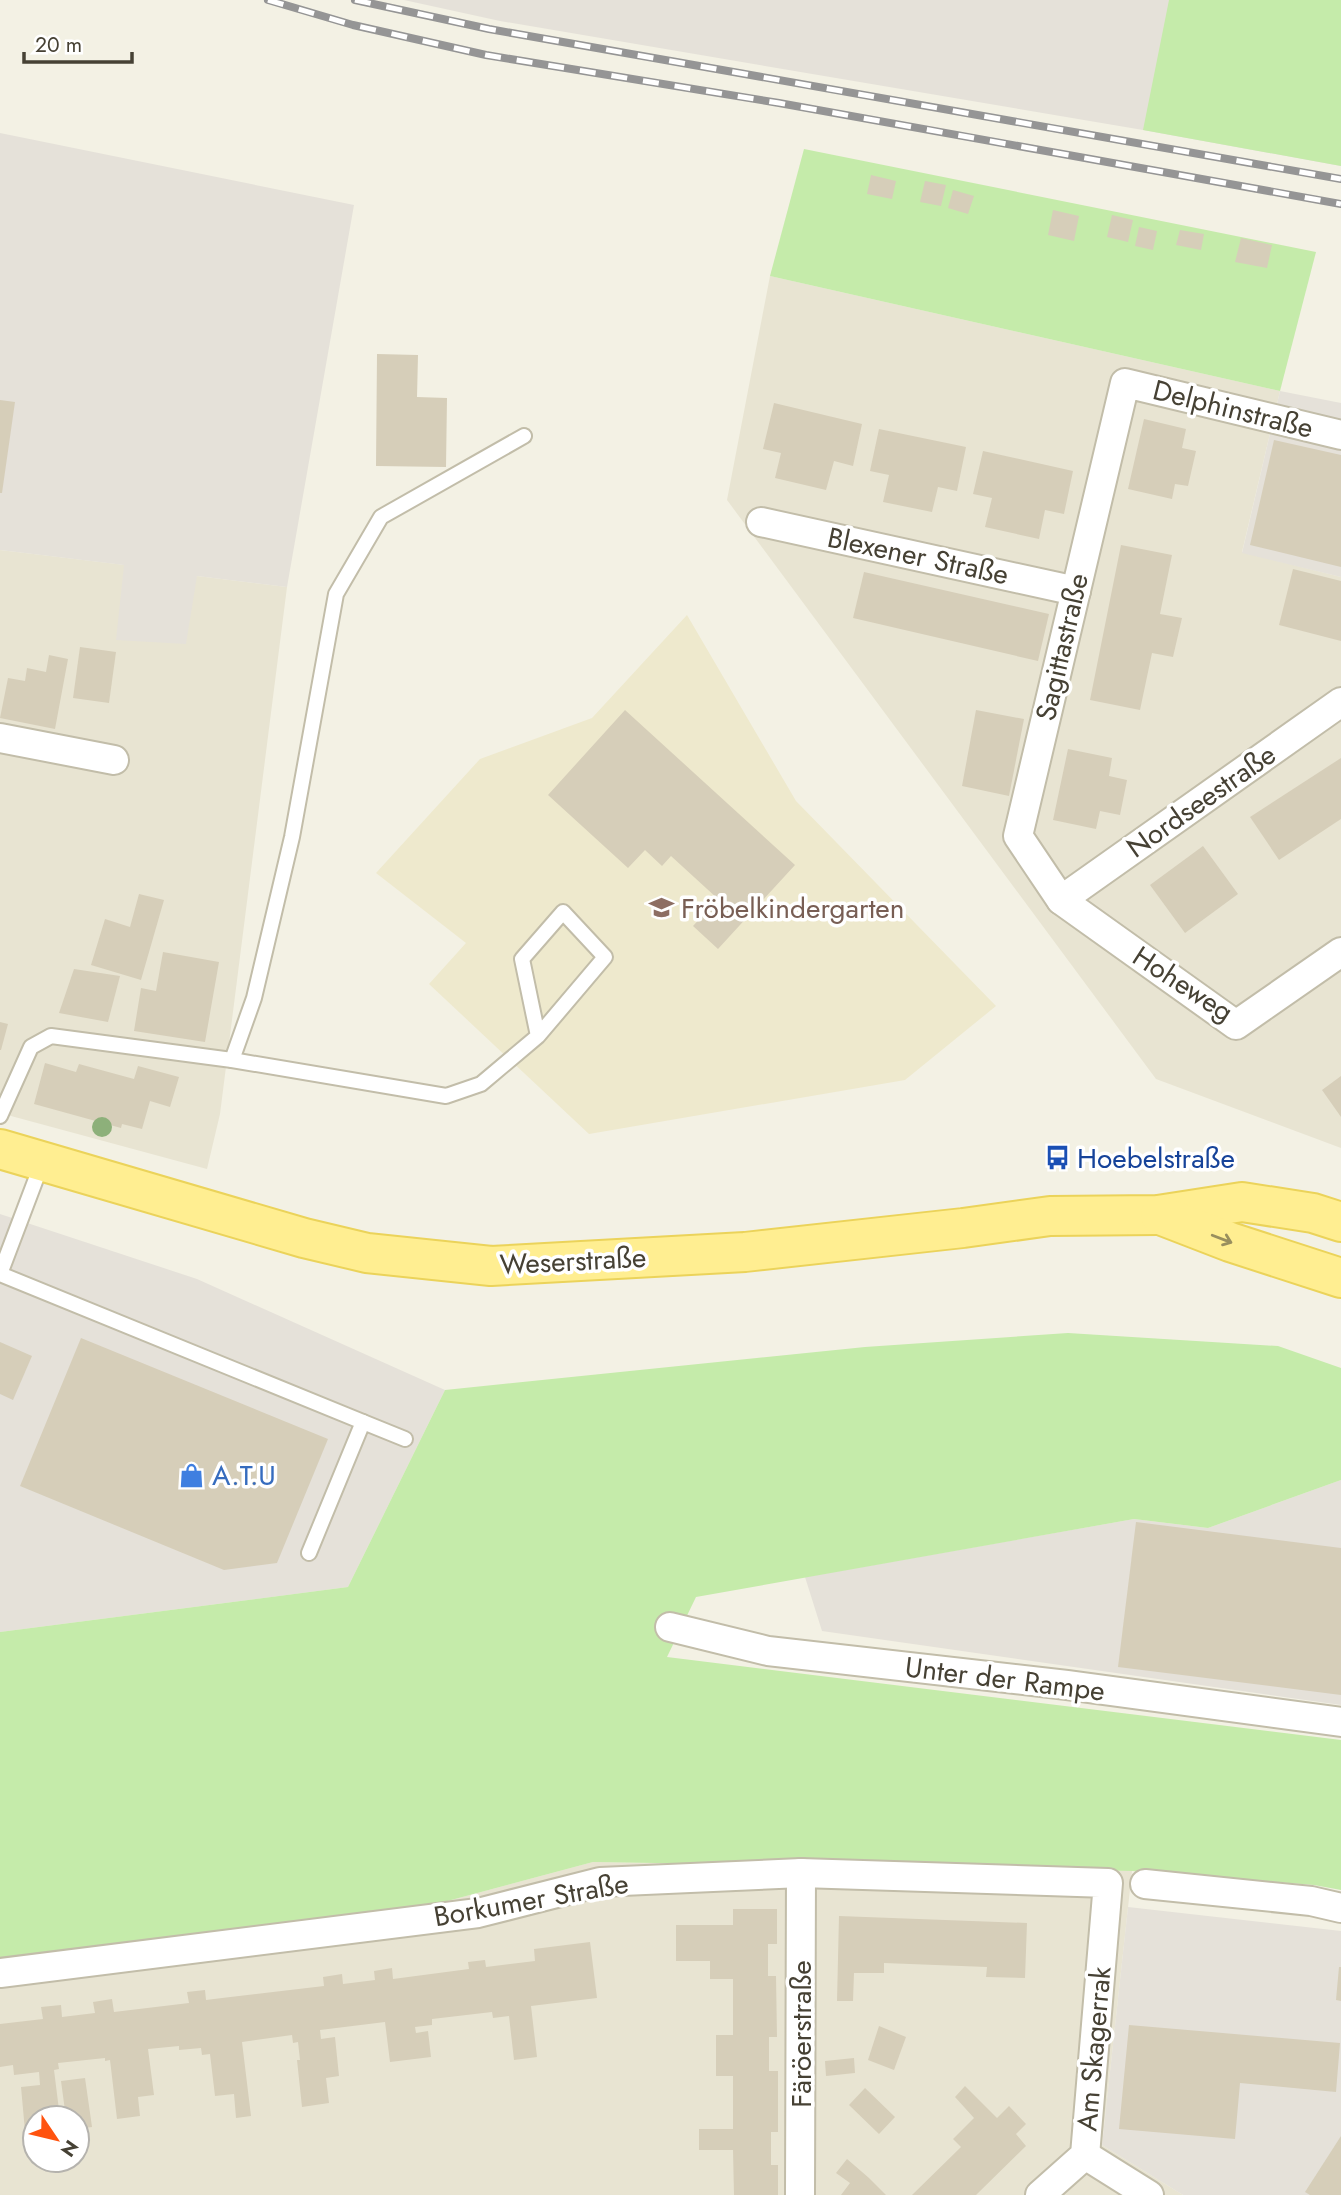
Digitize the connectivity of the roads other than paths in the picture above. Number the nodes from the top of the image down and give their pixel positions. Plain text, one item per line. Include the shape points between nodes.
1 (1125, 383) joint
2 (1341, 435) edge
3 (524, 436) dead end
4 (761, 522) dead end
5 (1076, 591) junction
6 (1341, 702) edge
7 (0, 738) edge
8 (114, 760) dead end
9 (1061, 900) junction
10 (1341, 952) edge
11 (538, 1036) junction
12 (232, 1060) junction
13 (0, 1116) edge
14 (0, 1149) edge
15 (43, 1161) junction
16 (1158, 1215) junction
17 (1341, 1222) edge
18 (1341, 1278) edge
19 (363, 1422) junction
20 (405, 1440) dead end
21 (309, 1553) dead end
22 (670, 1627) dead end
23 (1341, 1722) edge
24 (801, 1873) junction
25 (1108, 1883) joint
26 (1145, 1884) dead end
27 (1341, 1908) edge
28 (0, 1973) edge
29 (1085, 2155) junction
30 (800, 2195) edge
31 (1040, 2195) edge
32 (1149, 2195) edge

1 - 2 street, Delphinstraße
1 - 5 street, Sagittastraße
3 - 12 lane via 381,517 336,594 292,837 254,998
4 - 5 street, Blexener Straße
5 - 9 street, Sagittastraße via 1018,836
6 - 9 street, Nordseestraße
7 - 8 street
9 - 10 street, Hoheweg via 1236,1025
11 - 11 lane via 522,959 563,912 604,957
11 - 12 lane via 481,1084 446,1096
12 - 13 lane via 51,1036 31,1047
14 - 15 main road, Weserstraße
15 - 16 main road, Weserstraße via 367,1252 491,1266 745,1252 1050,1216
15 - 19 lane via 0,1274
16 - 17 main road, Weserstraße via 1242,1202
16 -> 18 main road, Weserstraße
19 - 20 lane
19 - 21 lane
22 - 23 street, Unter der Rampe via 768,1651
24 - 25 street, Borkumer Straße
24 - 28 street, Borkumer Straße via 600,1882 478,1913
24 - 30 street, Färöerstraße
25 - 29 street, Am Skagerrak
26 - 27 street
29 - 31 street, Am Skagerrak
29 - 32 street

